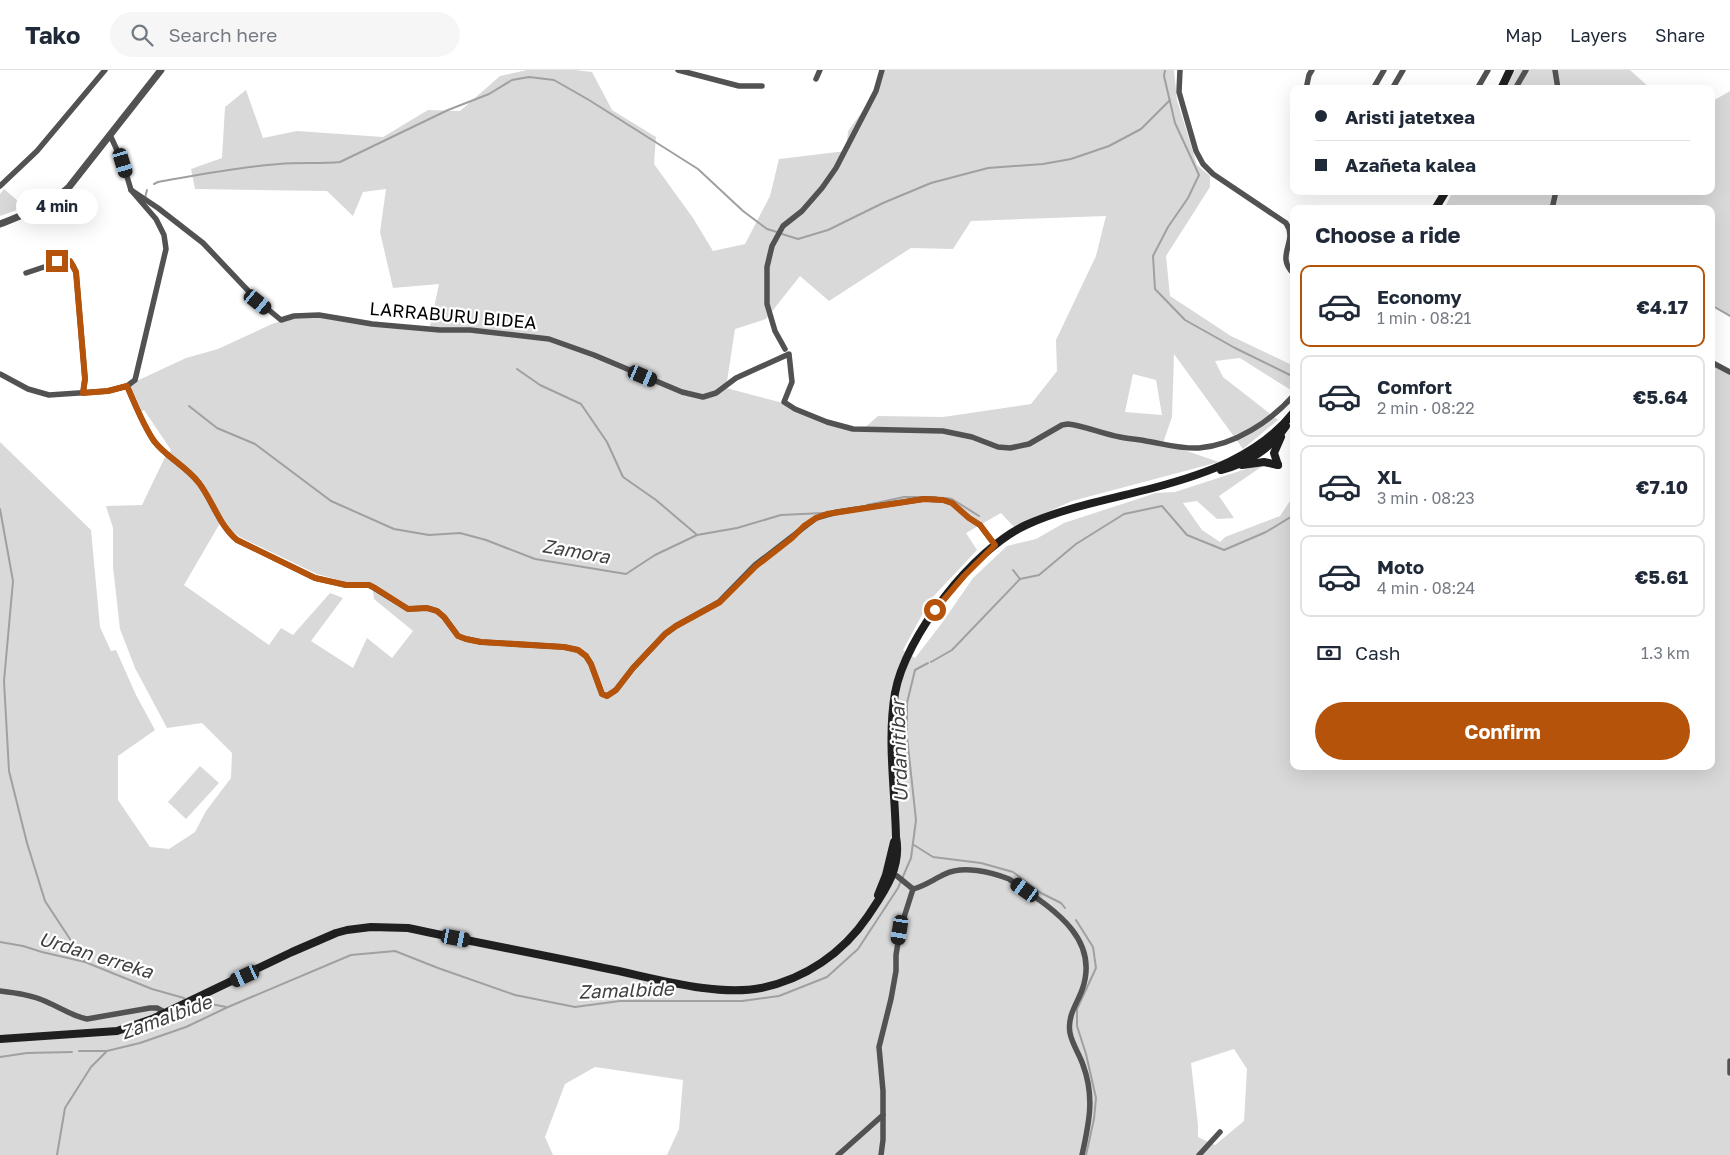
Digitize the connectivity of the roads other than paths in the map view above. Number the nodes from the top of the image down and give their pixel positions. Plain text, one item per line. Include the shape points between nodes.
1 (105, 70) edge
2 (161, 70) edge
3 (678, 70) edge
4 (820, 70) edge
5 (882, 70) edge
6 (1180, 70) edge
7 (1312, 70) edge
8 (1384, 70) edge
9 (1403, 70) edge
10 (1488, 70) edge
11 (1510, 70) edge
12 (1526, 70) edge
13 (1555, 70) edge
14 (816, 79) dead end
15 (1307, 85) edge
16 (1375, 85) edge
17 (1394, 85) edge
18 (1479, 85) edge
19 (1504, 85) edge
20 (1517, 85) edge
21 (1557, 85) edge
22 (762, 86) dead end
23 (110, 135) junction
24 (0, 186) edge
25 (131, 190) junction
26 (0, 224) edge
27 (1290, 230) edge
28 (1290, 239) edge
29 (1290, 268) edge
30 (26, 274) dead end
31 (785, 349) dead end
32 (1715, 365) edge
33 (0, 374) edge
34 (1730, 374) edge
35 (127, 386) junction
36 (83, 393) junction
37 (1290, 400) edge
38 (1290, 418) edge
39 (1282, 428) junction
40 (1251, 450) junction
41 (1265, 452) junction
42 (1233, 467) junction
43 (1196, 475) junction
44 (995, 545) junction
45 (896, 837) junction
46 (893, 846) junction
47 (897, 876) junction
48 (883, 882) junction
49 (911, 888) junction
50 (870, 913) junction
51 (0, 992) edge
52 (166, 1013) junction
53 (0, 1039) edge
54 (1730, 1061) edge
55 (1730, 1072) edge
56 (883, 1116) junction
57 (1220, 1132) dead end
58 (838, 1155) edge
59 (881, 1155) edge
60 (1082, 1155) edge
61 (1199, 1155) edge

1 - 24 street via 37,152
2 - 23 street
3 - 22 street via 739,86
4 - 14 street
5 - 31 street via 876,91 839,163 802,211 783,226 772,246 767,304 775,332
6 - 27 street via 1179,92 1196,151 1203,164 1283,221
7 - 15 street
8 - 16 street
9 - 17 street
10 - 18 street
11 - 19 main road
12 - 20 street
13 - 21 street
23 - 25 street
23 - 26 street via 60,196
25 - 35 street via 156,219 164,235 166,249 140,363 135,380
25 - 37 street, LARRABURU BIDEA via 203,243 258,302 281,320 319,315 372,324 548,339 594,354 682,392 703,397 788,354 792,382 784,402 827,422 852,429 943,431 1010,448 1029,444 1068,424 1120,437 1199,448 1234,439
28 - 29 street via 1286,252
30 - 36 street via 64,260 74,265 85,379
32 - 34 street
33 - 36 street via 42,394
35 - 36 street
35 - 44 street via 154,441 192,473 227,530 237,540 315,578 346,585 369,585 408,609 437,611 458,636 466,639 578,650 586,656 602,694 607,696 665,634 720,602 756,566 816,518 924,499 943,500 952,503 980,525
38 - 39 main road
39 - 40 main road
39 - 41 main road
39 - 42 main road via 1274,453 1278,466 1264,462
40 - 41 main road
40 - 43 main road via 1232,462
41 - 42 main road
42 - 43 main road
43 - 44 main road via 1048,516 1024,526
44 - 45 main road via 926,621 915,640 896,691 892,734
45 - 46 main road
45 - 47 main road
46 - 47 main road via 891,872
46 - 48 main road
47 - 48 main road via 890,875
47 - 49 street
47 - 50 main road
48 - 50 main road
49 - 56 street via 900,930 892,999 878,1047
49 - 60 street via 954,870 1000,875 1061,916 1080,942 1086,966 1082,990 1070,1016 1070,1033 1090,1086 1091,1109
50 - 52 main road via 851,938 819,965 788,980 760,988 704,988 408,928 377,926 347,930 325,938
51 - 52 street via 32,996 78,1017 150,1008
52 - 53 main road via 118,1031
54 - 55 street
56 - 58 street
56 - 59 street
57 - 61 street

